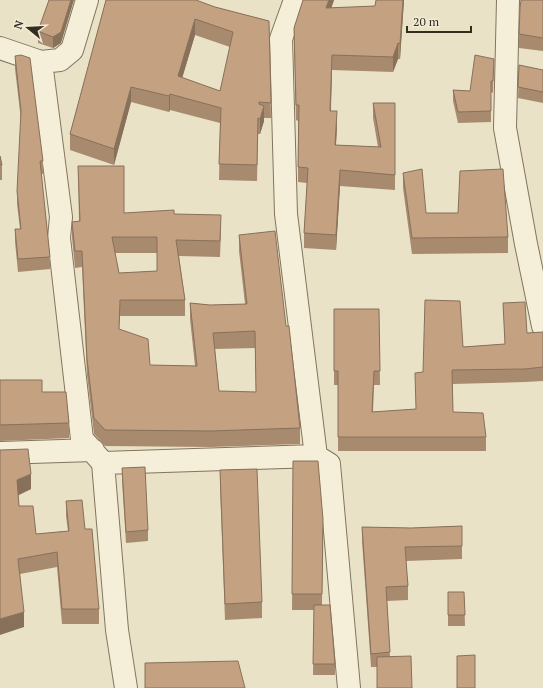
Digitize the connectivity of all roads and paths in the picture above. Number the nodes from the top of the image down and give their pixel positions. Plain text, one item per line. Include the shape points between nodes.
1 (87, 0) edge
2 (295, 0) edge
3 (508, 0) edge
4 (0, 48) edge
5 (41, 62) junction
6 (543, 326) edge
7 (0, 453) edge
8 (98, 456) junction
9 (316, 456) junction
10 (126, 688) edge
11 (349, 688) edge

1 - 5 street via 72,50 60,60
2 - 9 street via 281,39 286,214
3 - 6 street via 506,128
4 - 5 street
5 - 8 street via 61,217 59,238 82,439
7 - 8 street
8 - 9 street
8 - 10 street
9 - 11 street via 329,464

